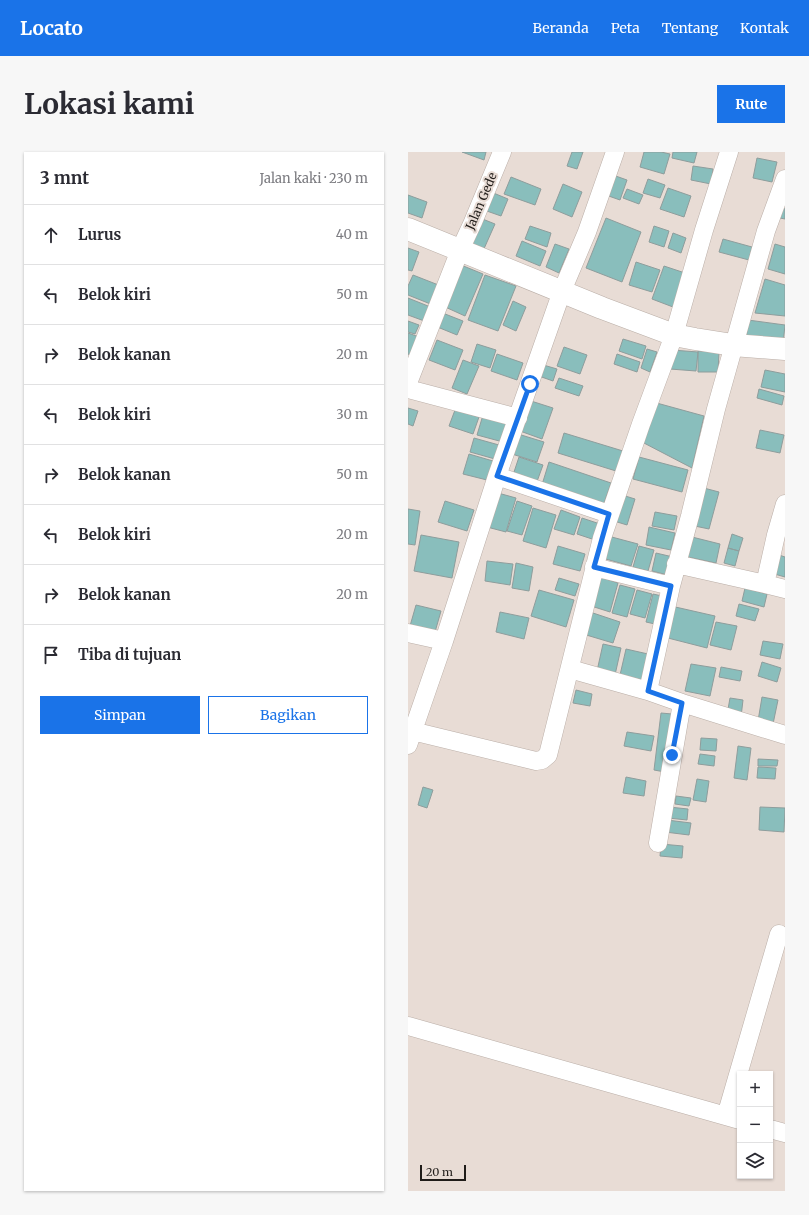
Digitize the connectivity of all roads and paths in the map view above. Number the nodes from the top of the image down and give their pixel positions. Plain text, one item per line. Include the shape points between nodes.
1 (502, 152) edge
2 (615, 152) edge
3 (729, 152) edge
4 (785, 179) edge
5 (408, 229) edge
6 (460, 250) junction
7 (562, 291) junction
8 (674, 335) junction
9 (733, 345) junction
10 (785, 349) edge
11 (408, 383) edge
12 (408, 389) edge
13 (518, 418) junction
14 (497, 476) junction
15 (785, 504) edge
16 (609, 514) junction
17 (676, 564) junction
18 (594, 567) junction
19 (765, 584) junction
20 (671, 586) junction
21 (785, 589) edge
22 (408, 633) edge
23 (444, 641) junction
24 (570, 669) junction
25 (648, 691) junction
26 (682, 703) junction
27 (785, 735) edge
28 (410, 736) edge
29 (658, 843) dead end
30 (779, 934) dead end
31 (408, 1026) edge
32 (733, 1118) edge
33 (773, 1130) edge
34 (785, 1133) edge

1 - 6 street, Jalan Gede
2 - 7 street via 587,232
3 - 8 street
4 - 9 street via 766,231
5 - 6 street
6 - 7 street
6 - 11 street, Jalan Gede
7 - 8 street
7 - 13 street
8 - 9 street
8 - 16 street
9 - 10 street
9 - 17 street
12 - 13 street
13 - 14 street
14 - 16 street
14 - 23 street
15 - 19 street
16 - 18 street
17 - 19 street
17 - 20 street
18 - 20 street
18 - 24 street
19 - 21 street
20 - 25 street
22 - 23 street
23 - 28 street
24 - 25 street
24 - 28 street via 548,755 542,760 536,761
25 - 26 street
26 - 27 street
26 - 29 street
30 - 32 street
31 - 32 street
33 - 34 street

